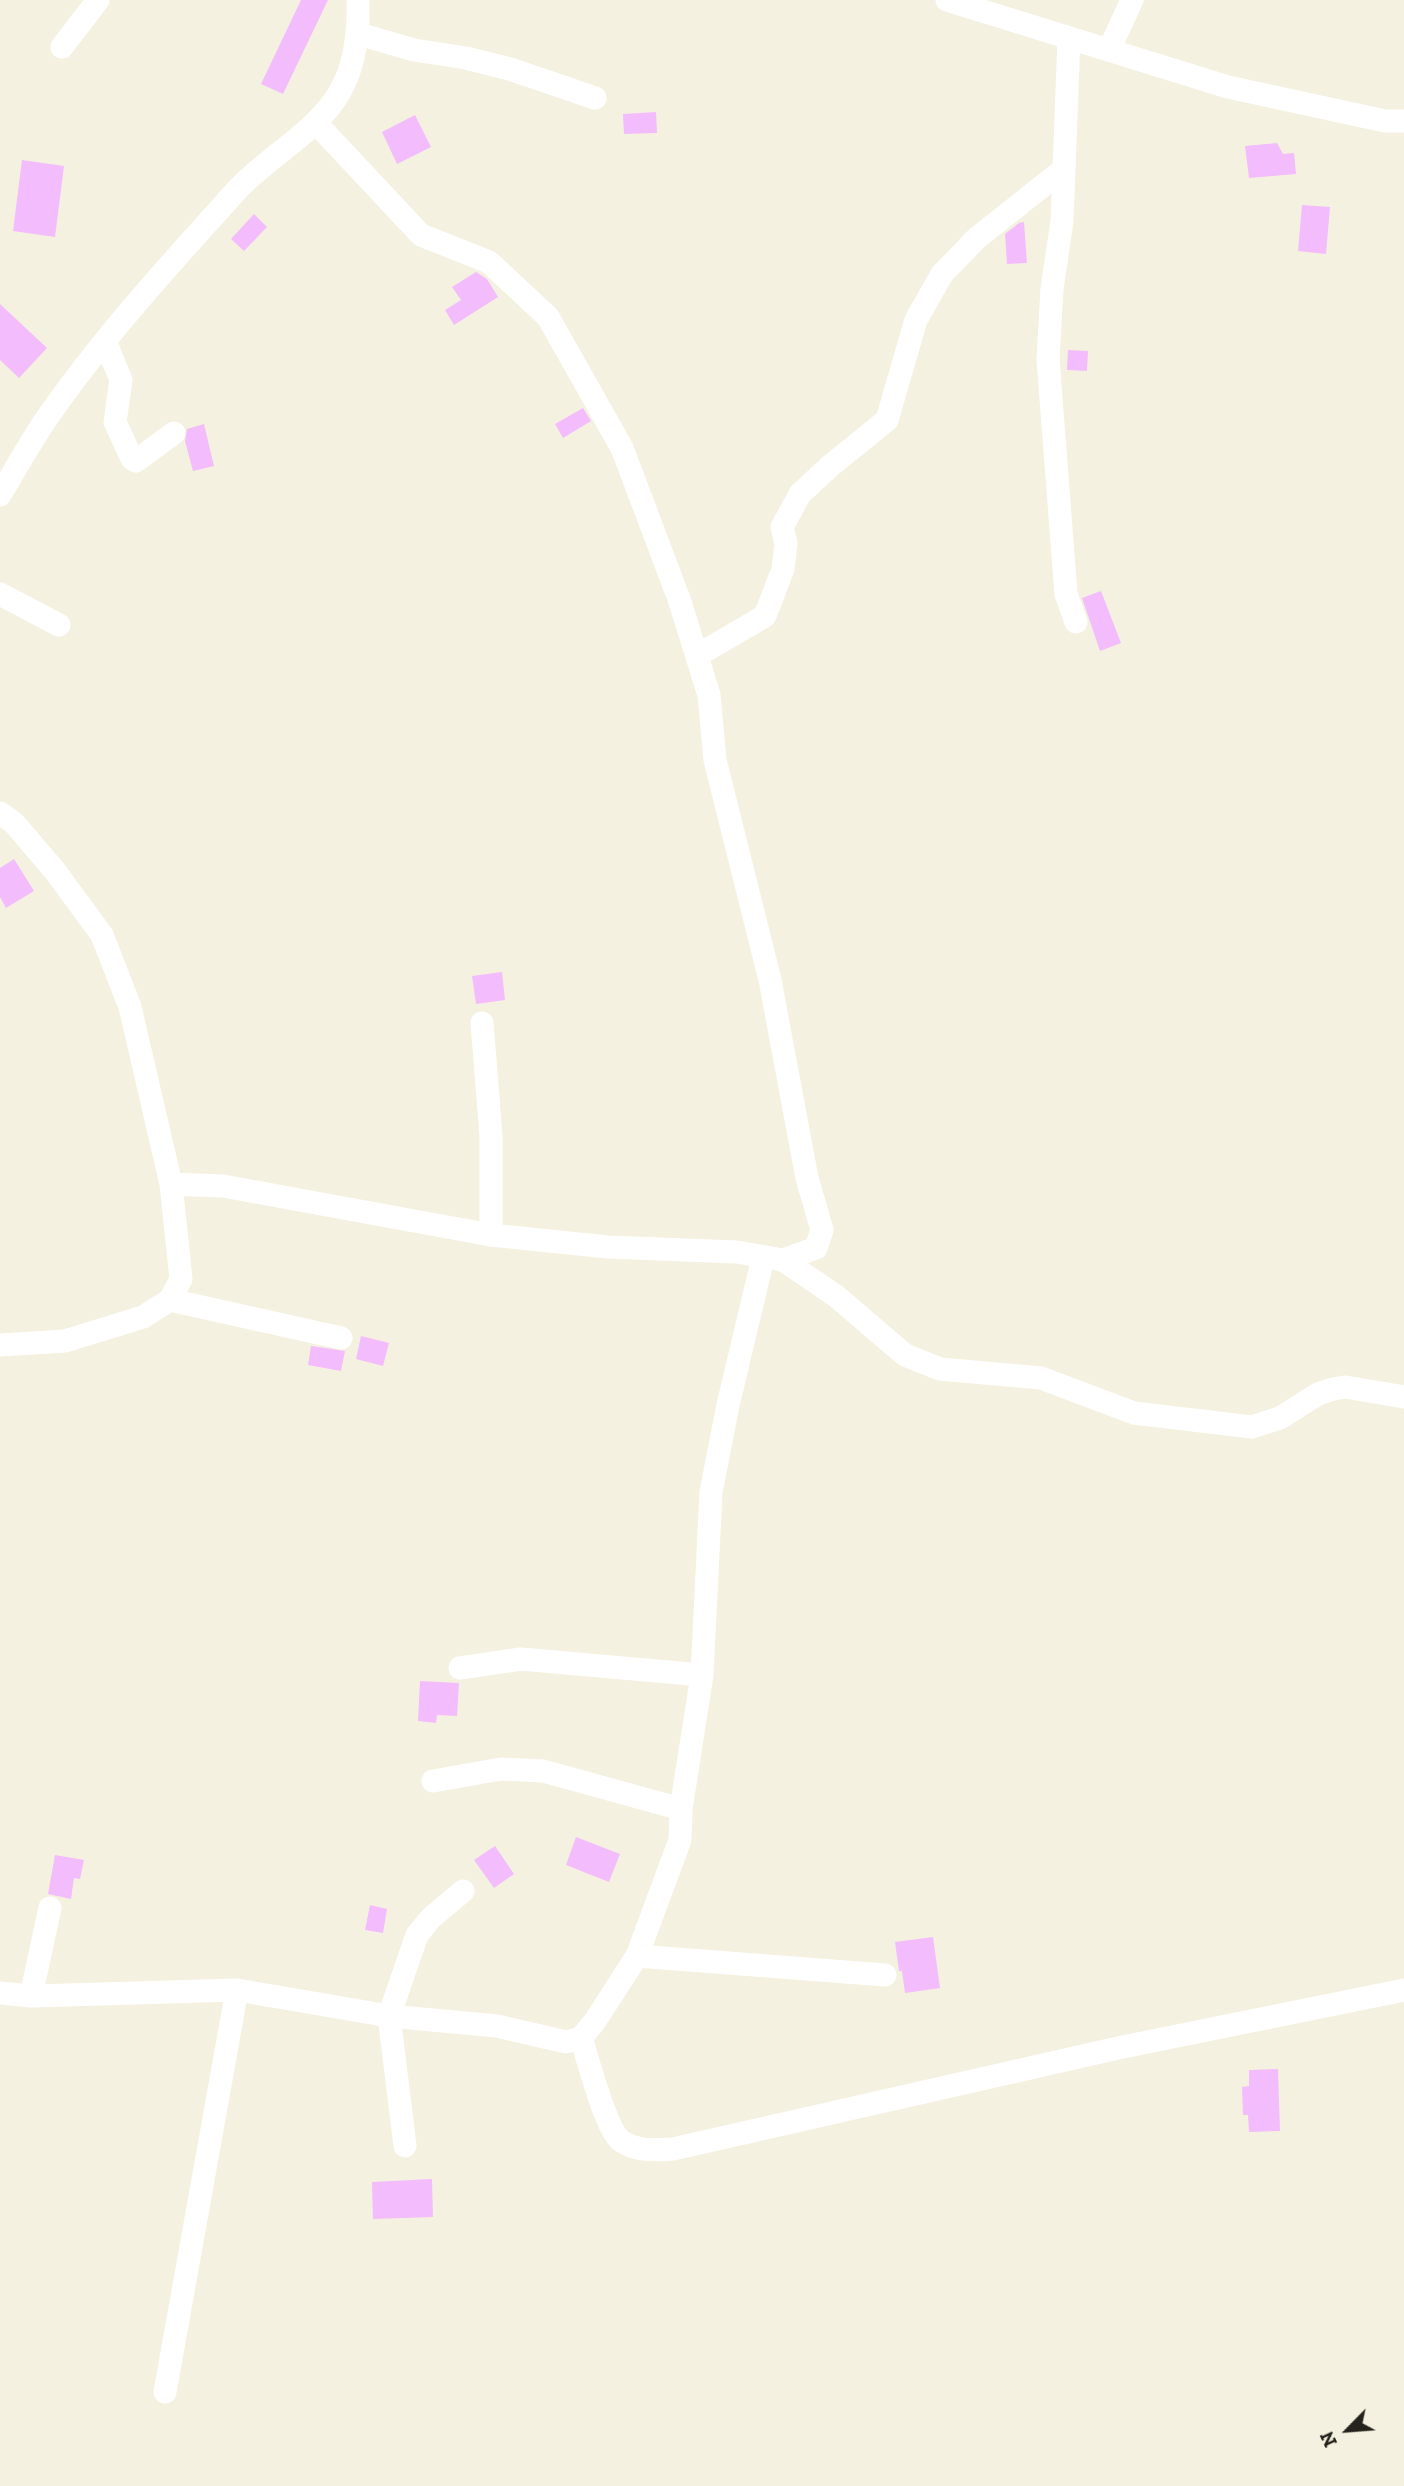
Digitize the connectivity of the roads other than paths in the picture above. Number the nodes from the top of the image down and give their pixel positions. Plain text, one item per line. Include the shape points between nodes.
1 (98, 0) edge
2 (358, 0) edge
3 (947, 0) edge
4 (1132, 0) edge
5 (359, 34) junction
6 (1069, 38) junction
7 (62, 47) dead end
8 (1109, 50) junction
9 (595, 98) dead end
10 (1404, 121) edge
11 (316, 123) junction
12 (1064, 169) junction
13 (105, 341) junction
14 (174, 433) dead end
15 (0, 495) edge
16 (0, 594) edge
17 (1076, 622) dead end
18 (59, 625) dead end
19 (698, 655) junction
20 (0, 813) edge
21 (482, 1023) dead end
22 (171, 1184) junction
23 (491, 1235) junction
24 (773, 1259) junction
25 (170, 1300) junction
26 (341, 1338) dead end
27 (0, 1345) edge
28 (1404, 1397) edge
29 (460, 1668) dead end
30 (702, 1675) junction
31 (433, 1781) dead end
32 (681, 1809) junction
33 (463, 1891) dead end
34 (50, 1908) dead end
35 (637, 1956) junction
36 (885, 1975) dead end
37 (237, 1990) junction
38 (1404, 1990) edge
39 (0, 1993) edge
40 (31, 1996) junction
41 (389, 2016) junction
42 (581, 2038) junction
43 (405, 2146) dead end
44 (165, 2392) dead end

1 - 7 street
2 - 5 street
3 - 6 street
4 - 8 street
5 - 9 street via 510,69
5 - 11 street via 344,84
6 - 8 street
6 - 12 street
8 - 10 street via 1228,87 1385,121
11 - 13 street via 240,187
11 - 19 street via 421,235 489,262 548,317 622,448
12 - 17 street via 1048,359 1066,594
12 - 19 street via 977,238 942,274 916,320 887,420 800,494 782,527 786,544 783,569 765,617
13 - 14 street via 121,380 115,422 132,459 136,461
13 - 15 street via 46,419
16 - 18 street
19 - 24 street via 709,695 715,760 770,980 821,1230 816,1248
20 - 22 street via 55,871 102,935 130,1007
21 - 23 street via 491,1136
22 - 23 street via 223,1186
22 - 25 street via 181,1279
23 - 24 street via 608,1247 737,1252
24 - 28 street via 836,1296 905,1355 940,1369 1041,1378 1134,1413 1252,1427 1280,1418 1333,1389
24 - 30 street via 728,1405 711,1492
25 - 26 street
25 - 27 street via 143,1317 65,1341
29 - 30 street via 521,1659
30 - 32 street
31 - 32 street via 501,1769 543,1772
32 - 35 street via 680,1840
33 - 41 street via 417,1935
34 - 40 street
35 - 36 street
35 - 42 street
37 - 40 street
37 - 41 street
37 - 44 street
38 - 42 street via 1118,2048 673,2149 645,2151 619,2139 606,2117
39 - 40 street
41 - 42 street via 497,2026 566,2042
41 - 43 street

